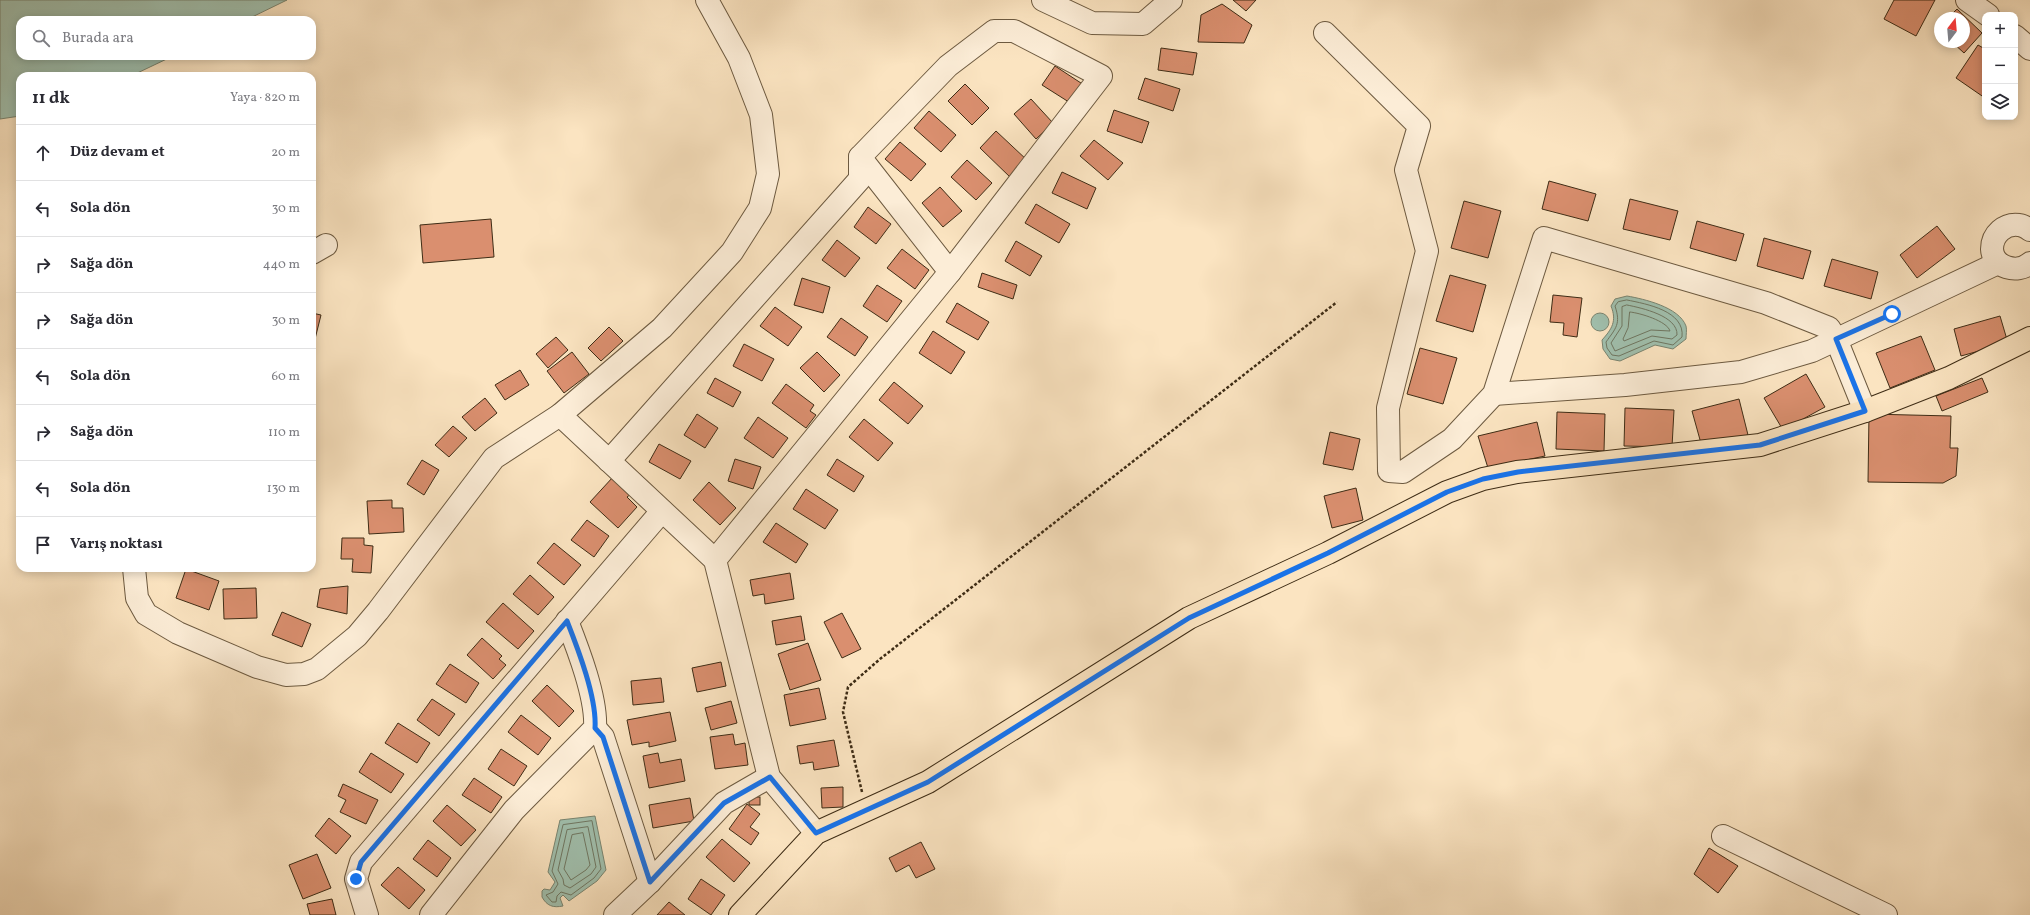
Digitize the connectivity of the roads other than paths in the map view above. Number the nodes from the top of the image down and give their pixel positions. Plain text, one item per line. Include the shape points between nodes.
1 (707, 0) edge
2 (1044, 0) edge
3 (1171, 0) edge
4 (1967, 0) edge
5 (1984, 12) edge
6 (1325, 33) dead end
7 (2018, 39) edge
8 (2030, 49) edge
9 (860, 157) junction
10 (2030, 230) edge
11 (1998, 263) junction
12 (2030, 263) edge
13 (950, 272) junction
14 (2030, 338) edge
15 (1836, 339) junction
16 (1494, 394) junction
17 (1865, 411) junction
18 (560, 415) junction
19 (610, 461) junction
20 (662, 511) junction
21 (715, 560) junction
22 (134, 572) edge
23 (567, 621) junction
24 (595, 728) junction
25 (770, 777) junction
26 (816, 833) junction
27 (1723, 836) dead end
28 (650, 882) junction
29 (367, 915) edge
30 (431, 915) edge
31 (616, 915) edge
32 (740, 915) edge
33 (1886, 915) edge

1 - 18 street via 739,58 761,115 768,174 760,208 732,252 662,328
2 - 3 street via 1092,23 1143,24
4 - 5 street
6 - 16 street via 1418,126 1406,170 1427,250 1388,408 1389,471 1403,472 1452,439
7 - 8 street
9 - 13 street
9 - 13 street via 948,66 994,31 1014,31 1101,76
9 - 19 street via 860,179
10 - 11 street via 2020,225 2006,226 1995,236 1992,250
11 - 12 street via 2011,270 2025,268
11 - 15 street
13 - 21 street
14 - 17 main road via 1949,378
15 - 16 street via 1812,351 1741,372 1625,385
15 - 16 street via 1828,328 1766,303 1544,238
15 - 17 street
17 - 26 main road via 1760,445 1518,472 1483,479 1447,492 1328,553 1189,618 928,782
18 - 19 street
18 - 22 street via 494,458 378,611 356,636 317,669 304,674 286,675 257,667 178,633 146,614 137,598
19 - 20 street
20 - 21 street
20 - 23 street
21 - 25 street
23 - 24 street via 579,650 596,716
23 - 29 street via 361,862 356,879
24 - 28 street via 603,737
24 - 30 street via 514,810
25 - 26 street
25 - 28 street via 724,803
26 - 32 main road
27 - 33 street
28 - 31 street

